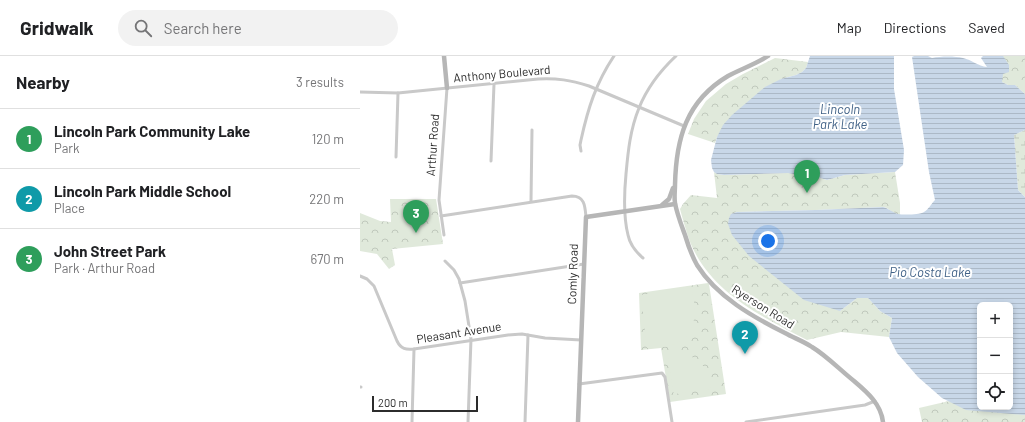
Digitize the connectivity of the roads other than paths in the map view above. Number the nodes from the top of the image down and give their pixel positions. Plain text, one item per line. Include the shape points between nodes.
1 (444, 56) edge
2 (614, 56) edge
3 (676, 56) edge
4 (768, 56) edge
5 (494, 84) junction
6 (447, 88) junction
7 (596, 89) junction
8 (360, 92) edge
9 (398, 92) junction
10 (639, 108) junction
11 (684, 126) junction
12 (532, 130) dead end
13 (581, 151) dead end
14 (396, 157) dead end
15 (491, 162) dead end
16 (676, 172) junction
17 (531, 201) junction
18 (675, 204) junction
19 (661, 205) junction
20 (625, 211) junction
21 (441, 216) junction
22 (586, 218) junction
23 (444, 235) dead end
24 (643, 258) dead end
25 (445, 261) dead end
26 (584, 264) junction
27 (360, 276) edge
28 (460, 283) junction
29 (528, 335) junction
30 (471, 340) junction
31 (581, 340) junction
32 (414, 349) junction
33 (579, 384) junction
34 (875, 401) junction
35 (412, 422) edge
36 (468, 422) edge
37 (525, 422) edge
38 (578, 422) edge
39 (672, 422) edge
40 (746, 422) edge
41 (883, 422) edge

1 - 6 main road, Arthur Road
2 - 7 street
3 - 10 street via 656,78
4 - 11 main road, Ryerson Road via 713,87 698,102
5 - 6 street, Anthony Boulevard
5 - 7 street, Anthony Boulevard via 555,78
5 - 15 street
6 - 9 street, Anthony Boulevard
6 - 21 street, Arthur Road via 439,200
7 - 10 street, Anthony Boulevard
7 - 13 street via 585,121
8 - 9 street, Anthony Boulevard
9 - 14 street
10 - 11 street, Anthony Boulevard
10 - 20 street via 629,145
11 - 16 main road, Ryerson Road via 678,146
12 - 17 street
16 - 18 main road, Ryerson Road
16 - 19 main road via 670,196
17 - 21 street
17 - 22 street via 577,196 582,200
18 - 19 main road
18 - 34 main road, Ryerson Road via 689,247 711,282 747,311 820,353
19 - 20 main road
20 - 22 main road
20 - 24 street via 630,242
21 - 23 street, Arthur Road
22 - 26 main road, Comly Road
25 - 28 street via 454,270
26 - 28 street
26 - 31 main road, Comly Road
27 - 32 street, Pleasant Avenue via 374,286 399,346
28 - 30 street
29 - 30 street, Pleasant Avenue
29 - 31 street, Pleasant Avenue
29 - 37 street
30 - 32 street, Pleasant Avenue
30 - 36 street
31 - 33 main road, Comly Road
32 - 35 street
33 - 38 main road, Comly Road
33 - 39 street via 662,373 665,377
34 - 40 street
34 - 41 main road, Ryerson Road

